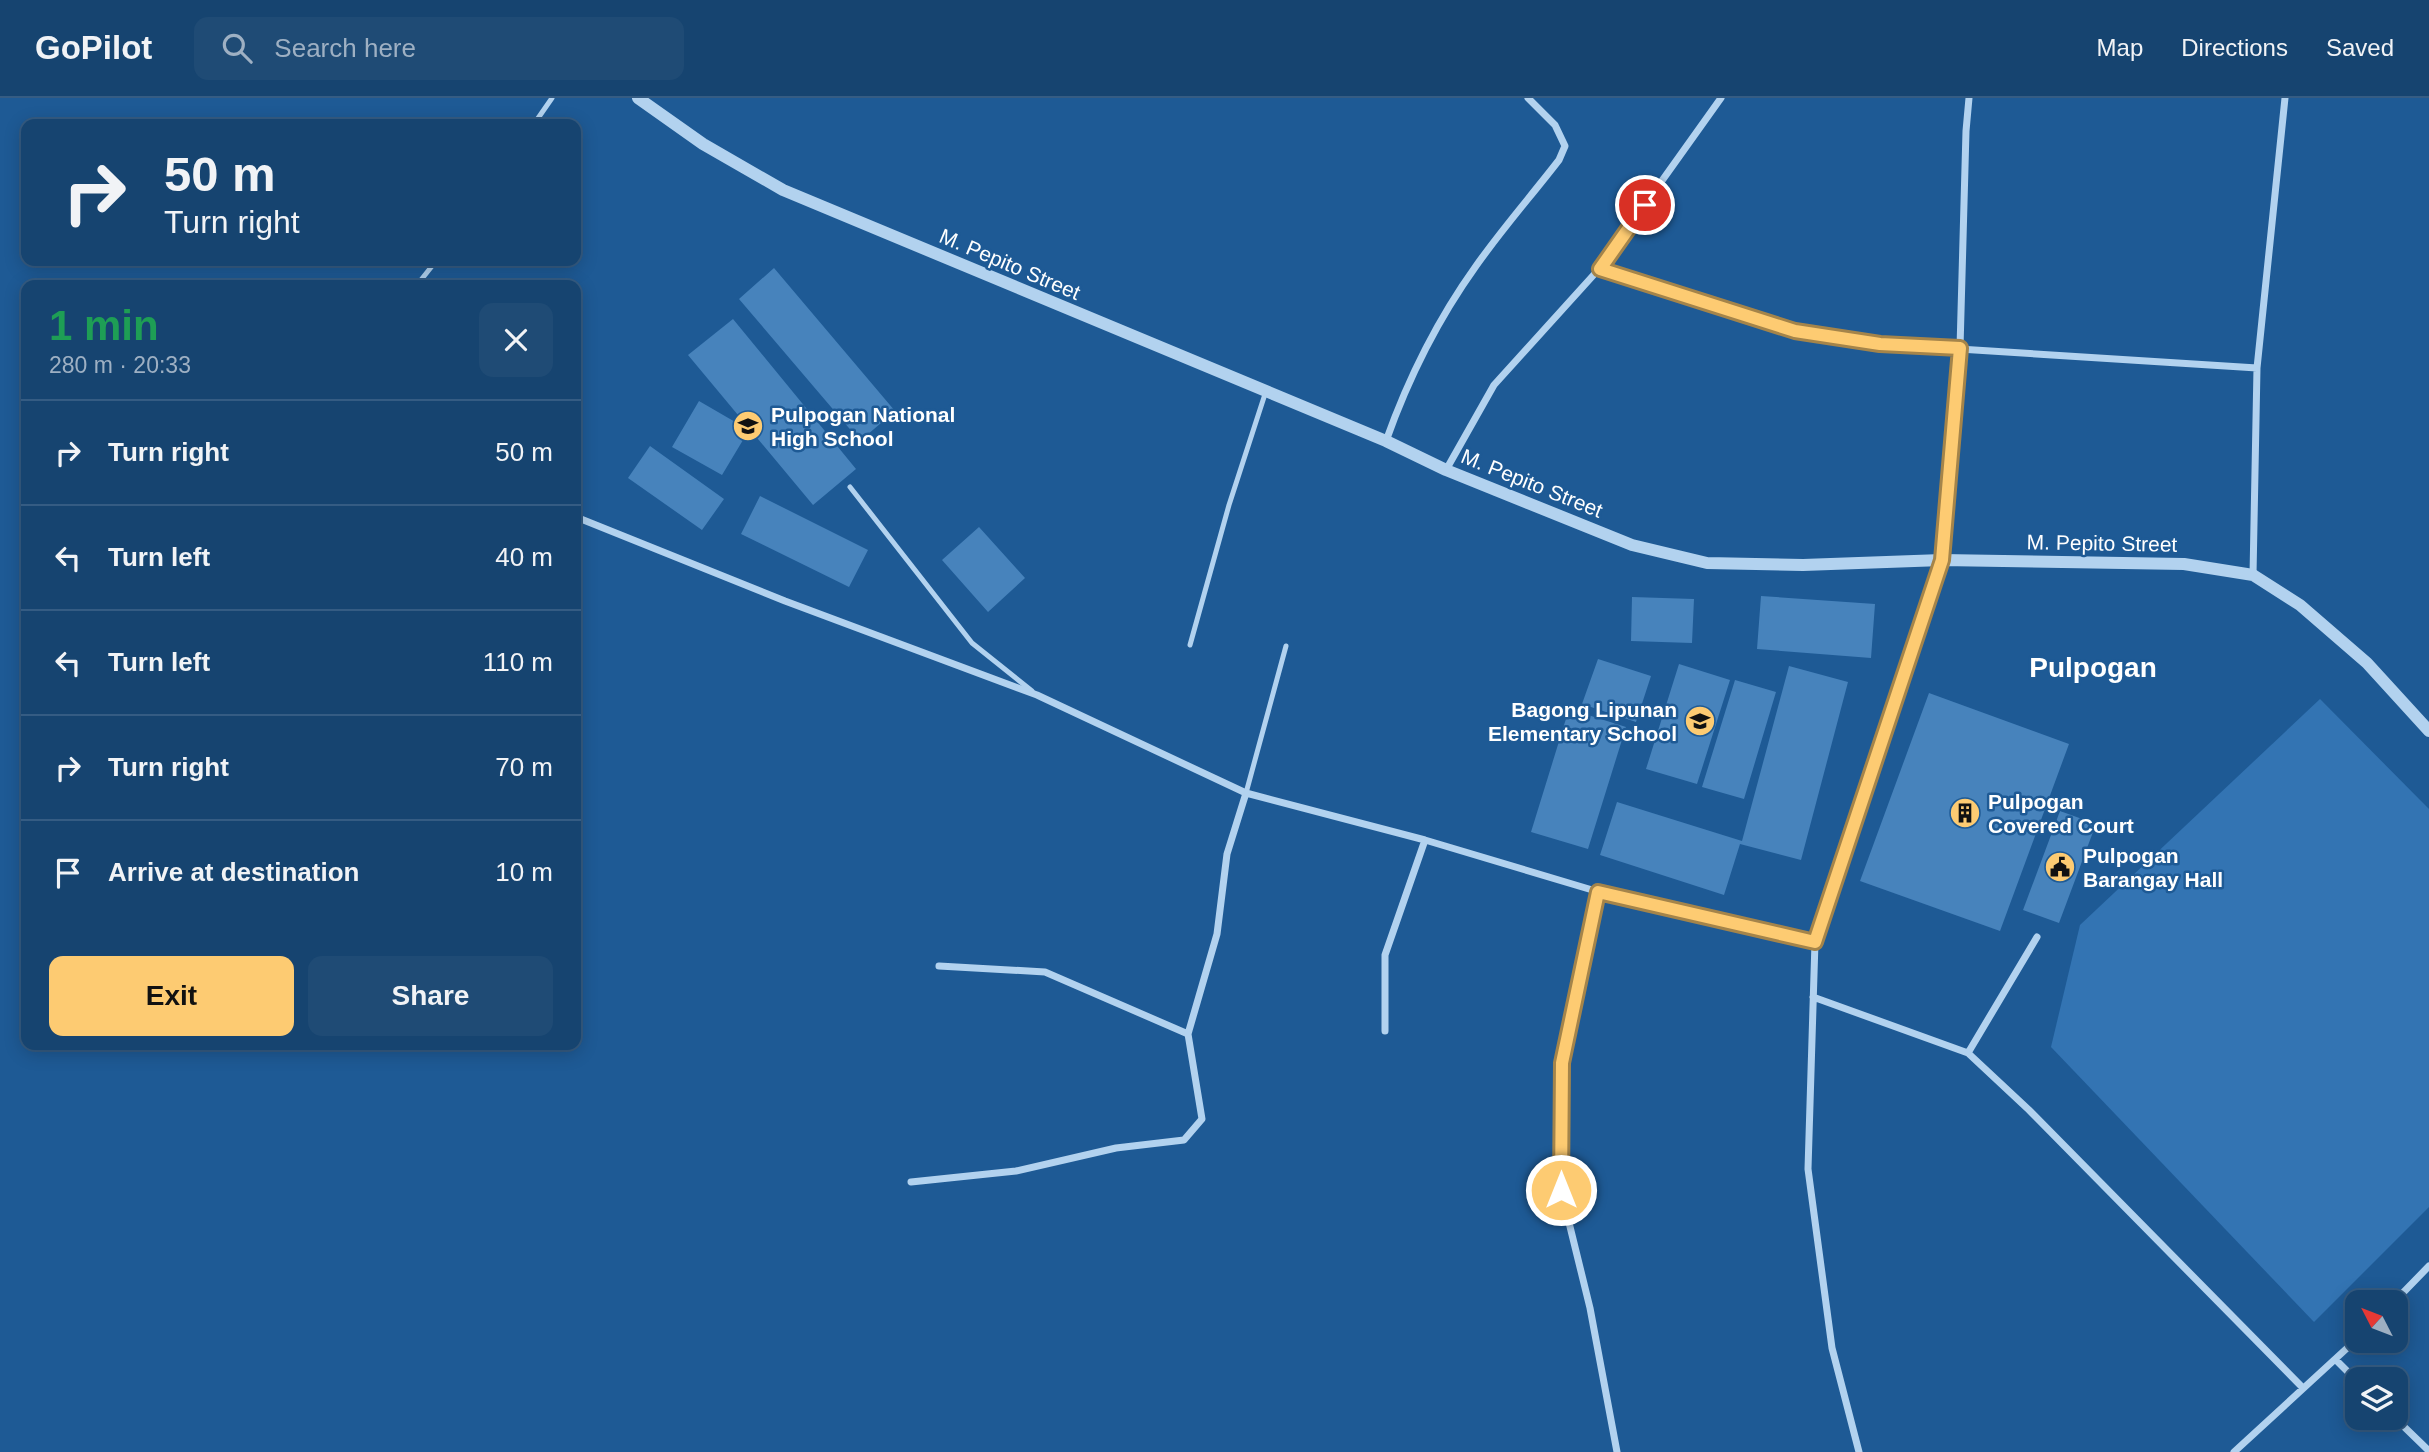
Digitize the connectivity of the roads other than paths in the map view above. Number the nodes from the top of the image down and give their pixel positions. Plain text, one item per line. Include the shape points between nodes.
1 (551, 98) edge
2 (638, 98) edge
3 (1528, 98) edge
4 (1720, 98) edge
5 (1969, 98) edge
6 (2286, 98) edge
7 (537, 119) edge
8 (432, 266) edge
9 (1600, 269) junction
10 (421, 280) edge
11 (1960, 348) junction
12 (2257, 368) junction
13 (1266, 391) junction
14 (1386, 441) junction
15 (1446, 470) junction
16 (850, 487) dead end
17 (581, 519) edge
18 (1942, 560) junction
19 (2253, 575) junction
20 (1190, 645) dead end
21 (1286, 646) dead end
22 (1037, 695) junction
23 (2429, 731) edge
24 (1246, 793) junction
25 (1425, 840) junction
26 (1598, 892) junction
27 (2037, 937) dead end
28 (1815, 942) junction
29 (939, 966) dead end
30 (1813, 997) junction
31 (1385, 1031) dead end
32 (1188, 1034) junction
33 (1968, 1053) junction
34 (911, 1182) dead end
35 (2429, 1266) edge
36 (2406, 1290) edge
37 (2345, 1351) edge
38 (2336, 1360) junction
39 (2345, 1369) edge
40 (2303, 1388) junction
41 (2407, 1430) edge
42 (2429, 1451) edge
43 (1617, 1452) edge
44 (1859, 1452) edge
45 (2234, 1452) edge

1 - 7 lane
2 - 13 street, M. Pepito Street via 703,144 783,190
3 - 14 street via 1555,125 1564,146 1559,160 1476,266 1438,325 1401,398
4 - 9 street
5 - 11 street
6 - 12 street
8 - 10 lane
9 - 11 street via 1795,331 1880,344
9 - 15 street via 1494,385
11 - 12 street
11 - 18 street
12 - 19 street
13 - 14 street, M. Pepito Street
13 - 20 lane
14 - 15 street, M. Pepito Street
15 - 18 street, M. Pepito Street via 1632,545 1707,563
16 - 22 lane via 972,643
17 - 22 street
18 - 19 street, M. Pepito Street via 2183,564
18 - 28 street
19 - 23 street, M. Pepito Street via 2300,605 2367,663
21 - 24 lane
22 - 24 street
24 - 25 street
24 - 32 street via 1227,853 1217,934
25 - 26 street
25 - 31 street via 1385,955
26 - 28 street
26 - 43 street via 1562,1063 1561,1190 1590,1308
27 - 33 street
28 - 30 street
29 - 32 street via 1045,972
30 - 33 street
30 - 44 street via 1808,1169 1832,1348
32 - 34 street via 1202,1119 1184,1140 1116,1147 1016,1171
33 - 40 street
35 - 36 street
37 - 38 street
38 - 39 street
38 - 40 street
40 - 45 street
41 - 42 street

